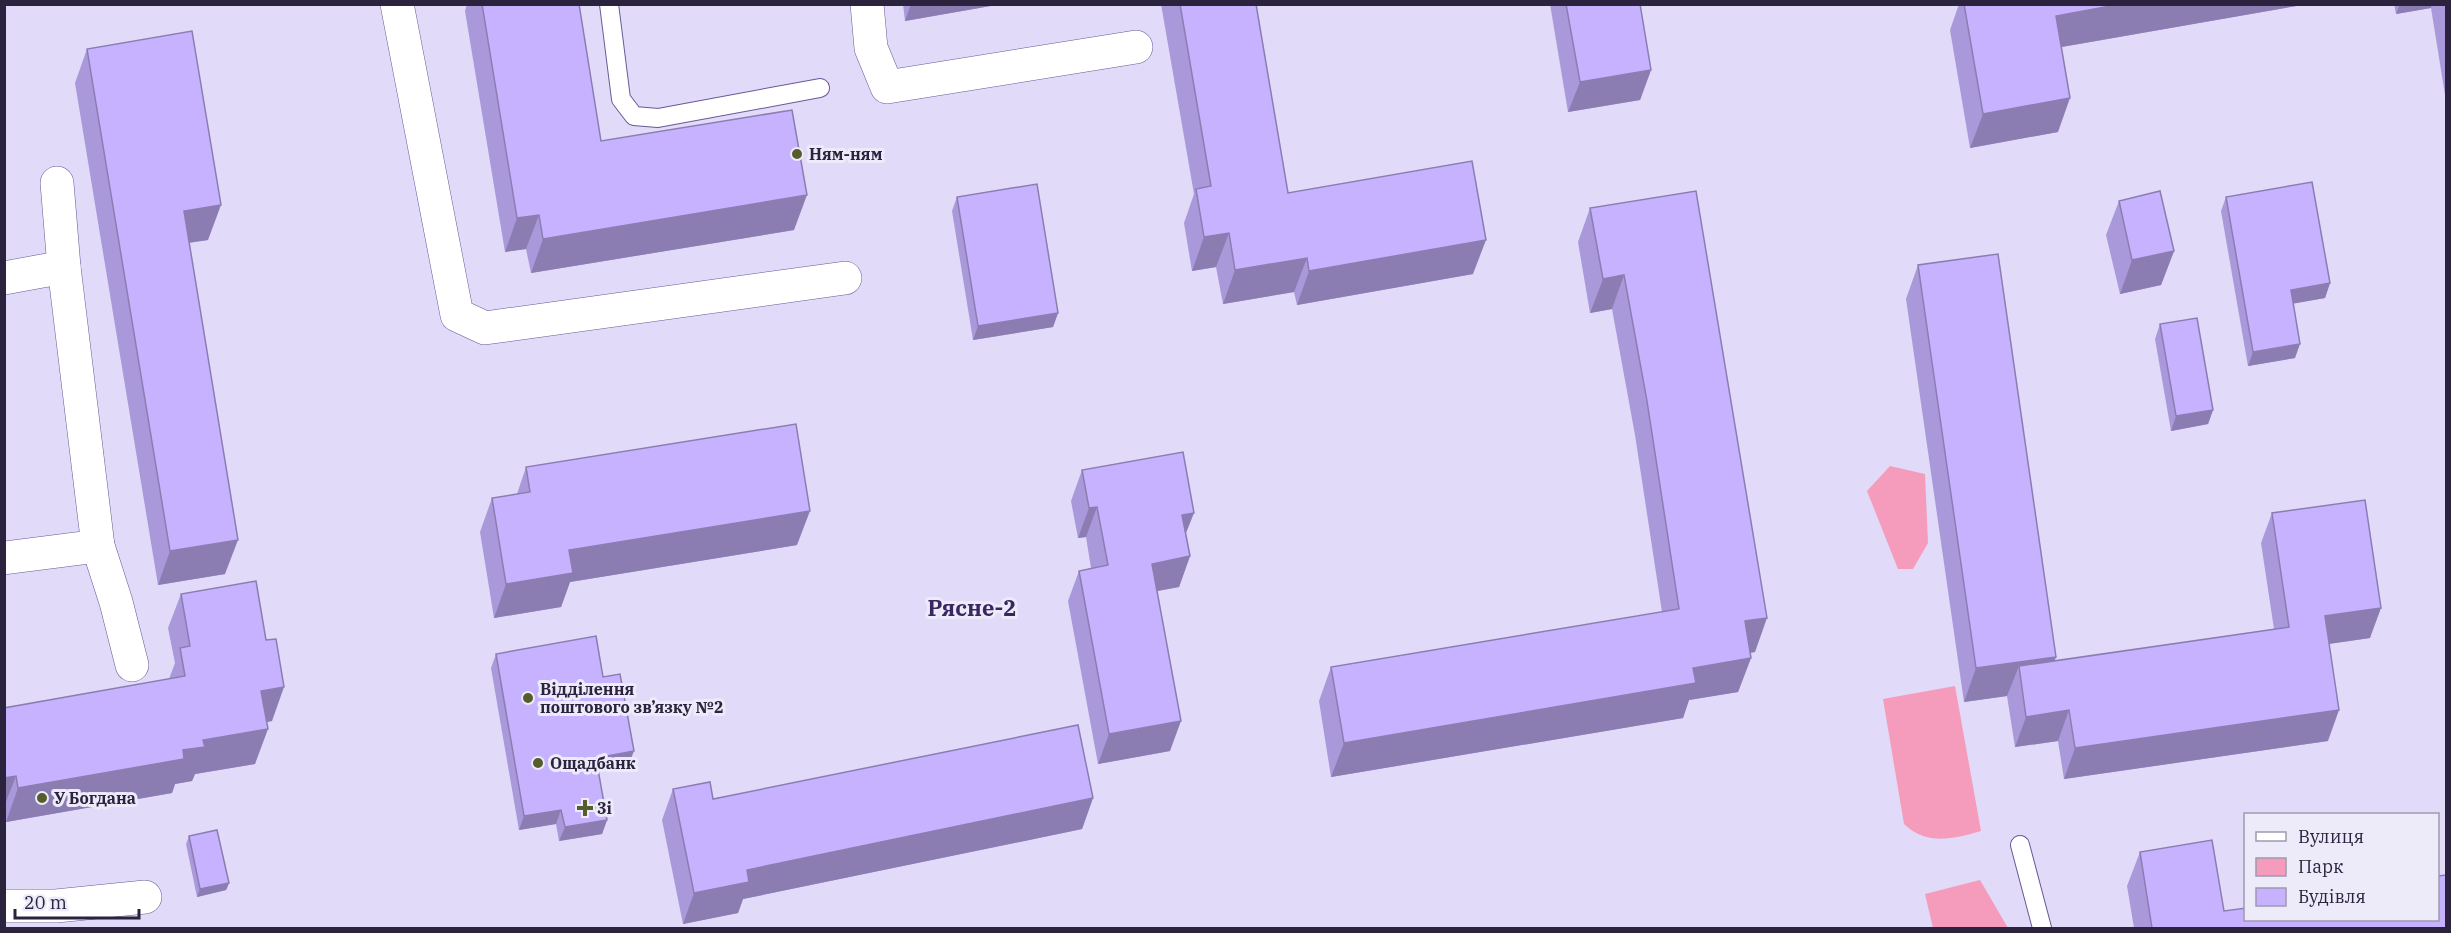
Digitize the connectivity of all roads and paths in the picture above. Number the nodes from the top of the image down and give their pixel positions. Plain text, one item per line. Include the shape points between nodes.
1 (397, 4) edge
2 (609, 4) edge
3 (867, 4) edge
4 (1136, 47) dead end
5 (820, 88) dead end
6 (57, 183) dead end
7 (64, 267) junction
8 (4, 278) edge
9 (845, 278) dead end
10 (98, 546) junction
11 (4, 558) edge
12 (132, 665) dead end
13 (2020, 845) dead end
14 (145, 897) dead end
15 (4, 906) edge
16 (2042, 928) edge

1 - 9 street via 457,315 485,328
2 - 5 lane via 621,99 634,116 658,118
3 - 4 street via 871,48 887,87
6 - 7 street
7 - 8 street
7 - 10 street
10 - 11 street
10 - 12 street
13 - 16 lane
14 - 15 street via 56,906

